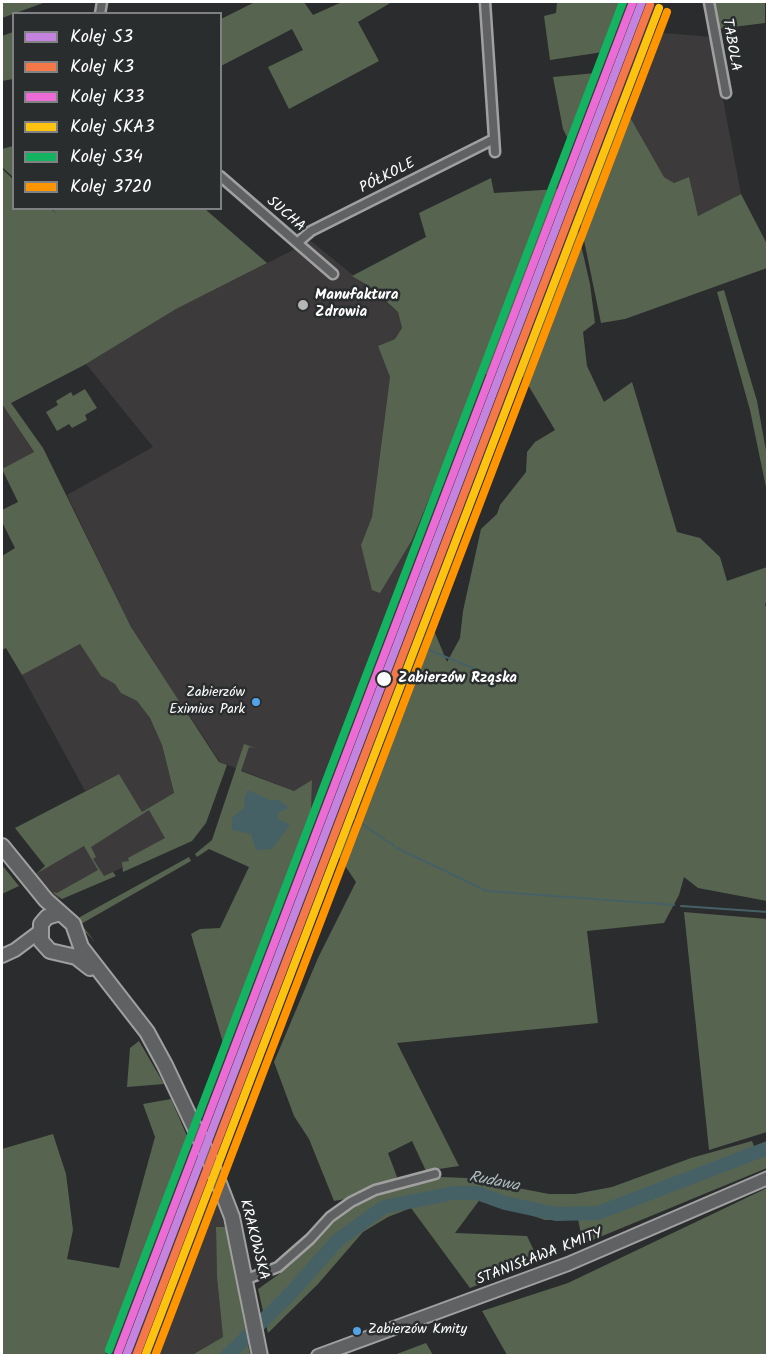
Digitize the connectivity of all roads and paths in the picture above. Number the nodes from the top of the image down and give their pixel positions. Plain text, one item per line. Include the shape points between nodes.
1 (485, 2) edge
2 (709, 2) edge
3 (726, 93) dead end
4 (494, 140) junction
5 (495, 152) dead end
6 (222, 178) edge
7 (297, 243) junction
8 (333, 274) dead end
9 (2, 846) edge
10 (33, 884) junction
11 (61, 914) junction
12 (40, 928) junction
13 (78, 940) junction
14 (46, 949) junction
15 (15, 950) junction
16 (64, 954) junction
17 (2, 956) edge
18 (107, 982) junction
19 (435, 1174) dead end
20 (768, 1178) edge
21 (247, 1279) junction
22 (260, 1352) edge
23 (318, 1356) edge

1 - 4 street
2 - 3 street, TABOLA
4 - 5 street
4 - 7 street, PÓŁKOLE via 311,231
6 - 7 street, SUCHA
7 - 8 street, SUCHA
9 - 10 main road
10 - 11 main road
10 - 12 main road via 42,910
11 - 12 main road via 47,917
11 - 13 main road via 73,924
12 - 14 main road
12 - 15 main road
13 - 16 main road
13 - 18 main road, KRAKOWSKA
14 - 15 main road
14 - 16 main road
15 - 17 main road
16 - 18 main road, KRAKOWSKA via 76,957
18 - 21 main road, KRAKOWSKA via 147,1032 217,1176 238,1236
19 - 21 street via 375,1190 351,1203 330,1217 278,1267
20 - 23 main road, STANISŁAWA KMITY via 568,1264
21 - 22 main road, KRAKOWSKA

